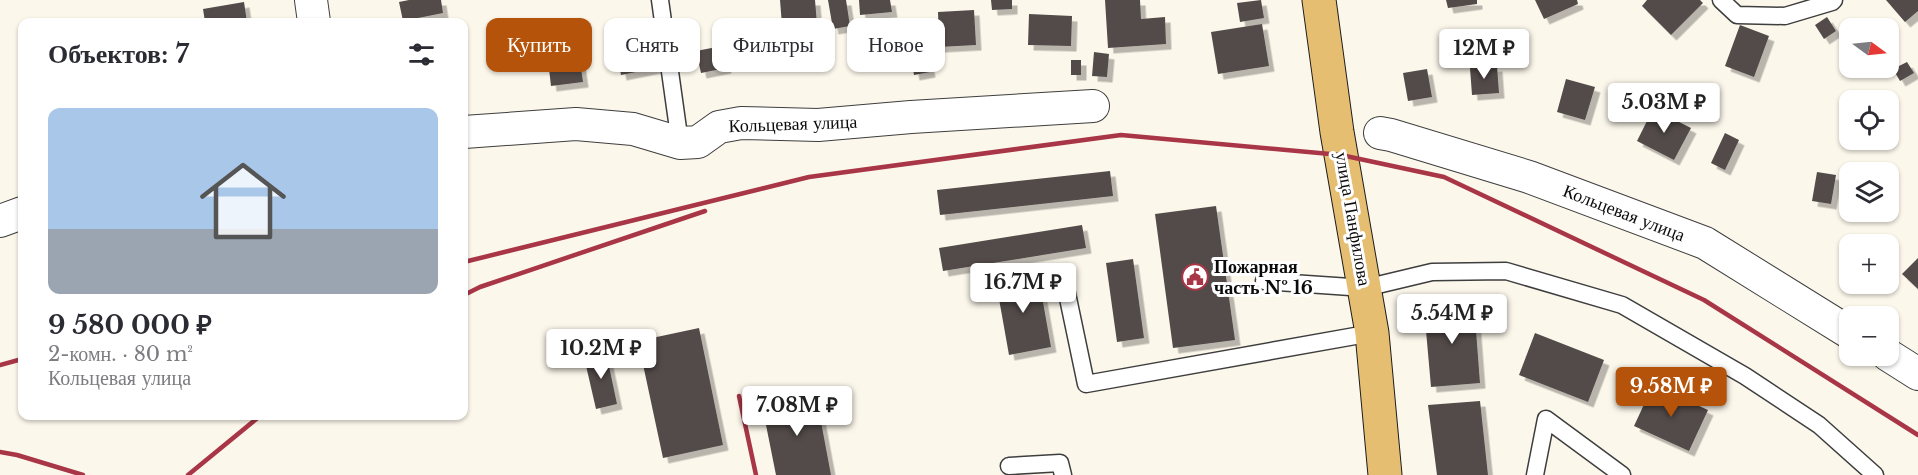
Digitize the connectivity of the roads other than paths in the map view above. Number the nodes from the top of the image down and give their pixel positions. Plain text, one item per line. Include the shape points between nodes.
1 (311, 0) edge
2 (660, 0) edge
3 (1318, 0) edge
4 (1721, 0) edge
5 (1834, 0) edge
6 (313, 18) edge
7 (1093, 106) dead end
8 (468, 132) edge
9 (1380, 133) dead end
10 (680, 143) junction
11 (18, 214) edge
12 (0, 220) edge
13 (1064, 279) dead end
14 (1264, 281) dead end
15 (1365, 288) junction
16 (1839, 326) edge
17 (1372, 333) junction
18 (1009, 466) dead end
19 (1062, 475) edge
20 (1385, 475) edge
21 (1535, 475) edge
22 (1622, 475) edge
23 (1875, 475) edge

1 - 6 street
2 - 10 lane
3 - 15 main road, улица Панфилова
4 - 5 lane via 1737,15 1785,16
7 - 10 street, Кольцевая улица via 818,125 741,123 719,127 698,142
8 - 10 street via 576,124 633,129
9 - 16 street, Кольцевая улица via 1529,177 1705,243
11 - 12 street
13 - 17 lane via 1086,384
14 - 15 lane
15 - 17 main road, улица Панфилова
15 - 23 lane via 1432,272 1506,271 1622,305 1764,388 1819,425
17 - 20 main road, улица Панфилова
18 - 19 lane via 1060,463
21 - 22 lane via 1546,419

